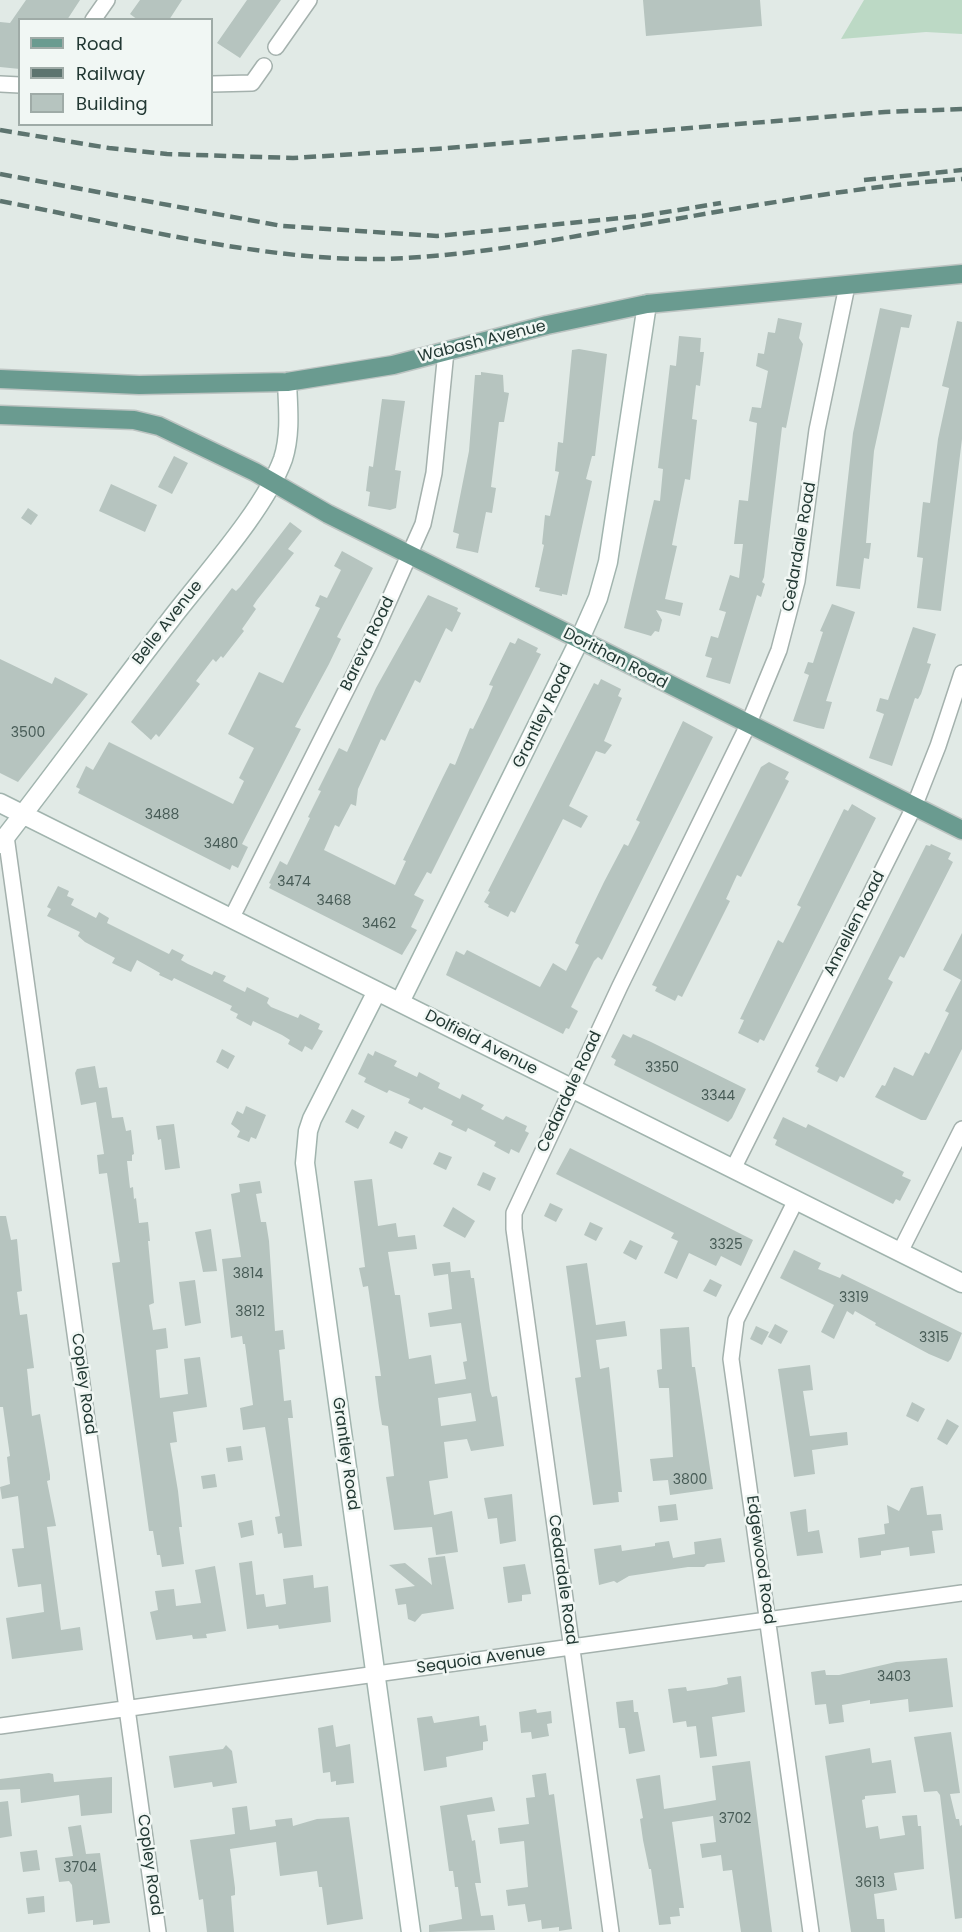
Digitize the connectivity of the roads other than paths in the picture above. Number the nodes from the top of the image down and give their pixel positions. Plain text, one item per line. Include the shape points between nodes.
1 (106, 0) edge
2 (309, 0) edge
3 (94, 18) edge
4 (276, 47) dead end
5 (264, 66) dead end
6 (0, 84) edge
7 (213, 84) edge
8 (18, 86) edge
9 (962, 274) edge
10 (847, 286) junction
11 (647, 304) junction
12 (446, 351) junction
13 (0, 379) edge
14 (287, 382) junction
15 (0, 415) edge
16 (272, 481) junction
17 (410, 556) junction
18 (579, 641) junction
19 (962, 673) edge
20 (748, 725) junction
21 (0, 803) edge
22 (914, 807) junction
23 (22, 814) junction
24 (962, 830) edge
25 (3, 840) edge
26 (231, 919) junction
27 (377, 991) junction
28 (400, 1002) junction
29 (573, 1089) junction
30 (962, 1130) edge
31 (733, 1168) junction
32 (796, 1200) junction
33 (900, 1252) junction
34 (962, 1283) edge
35 (962, 1593) edge
36 (768, 1619) junction
37 (572, 1647) junction
38 (376, 1674) junction
39 (128, 1708) junction
40 (0, 1726) edge
41 (158, 1932) edge
42 (411, 1932) edge
43 (611, 1932) edge
44 (811, 1932) edge

1 - 3 street
2 - 4 street
5 - 7 street via 252,83
6 - 8 street
9 - 10 main road, Wabash Avenue
10 - 11 main road, Wabash Avenue
10 - 20 street, Cedardale Road via 817,430 797,581 779,650
11 - 12 main road, Wabash Avenue
11 - 18 street, Grantley Road via 608,562 598,598
12 - 14 main road, Wabash Avenue via 362,371
12 - 17 street, Bareva Road via 434,472 423,524
13 - 14 main road, Wabash Avenue via 139,385
14 - 16 street, Belle Avenue via 287,436
15 - 16 main road via 134,420 159,426
16 - 17 main road, Dorithan Road
16 - 23 street, Belle Avenue
17 - 18 main road, Dorithan Road
17 - 26 street, Bareva Road
18 - 20 main road, Dorithan Road
18 - 28 street, Grantley Road
19 - 22 street, Annellen Road
20 - 22 main road, Dorithan Road
20 - 29 street, Cedardale Road
21 - 23 street, Dolfield Avenue
22 - 24 main road, Dorithan Road
22 - 31 street, Annellen Road
23 - 25 street, Belle Avenue
23 - 26 street, Dolfield Avenue
25 - 39 street, Copley Road
26 - 27 street, Dolfield Avenue
27 - 28 street, Dolfield Avenue
27 - 38 street, Grantley Road via 312,1119 305,1163
28 - 29 street, Dolfield Avenue
29 - 31 street, Dolfield Avenue
29 - 37 street, Cedardale Road via 514,1213
30 - 33 street
31 - 32 street, Dolfield Avenue
32 - 33 street, Dolfield Avenue
32 - 36 street, Edgewood Road via 736,1320 732,1339 731,1359
33 - 34 street, Dolfield Avenue
35 - 36 street, Sequoia Avenue
36 - 37 street, Sequoia Avenue
36 - 44 street, Edgewood Road
37 - 38 street, Sequoia Avenue
37 - 43 street, Cedardale Road
38 - 39 street, Sequoia Avenue
38 - 42 street, Grantley Road
39 - 40 street, Sequoia Avenue
39 - 41 street, Copley Road

